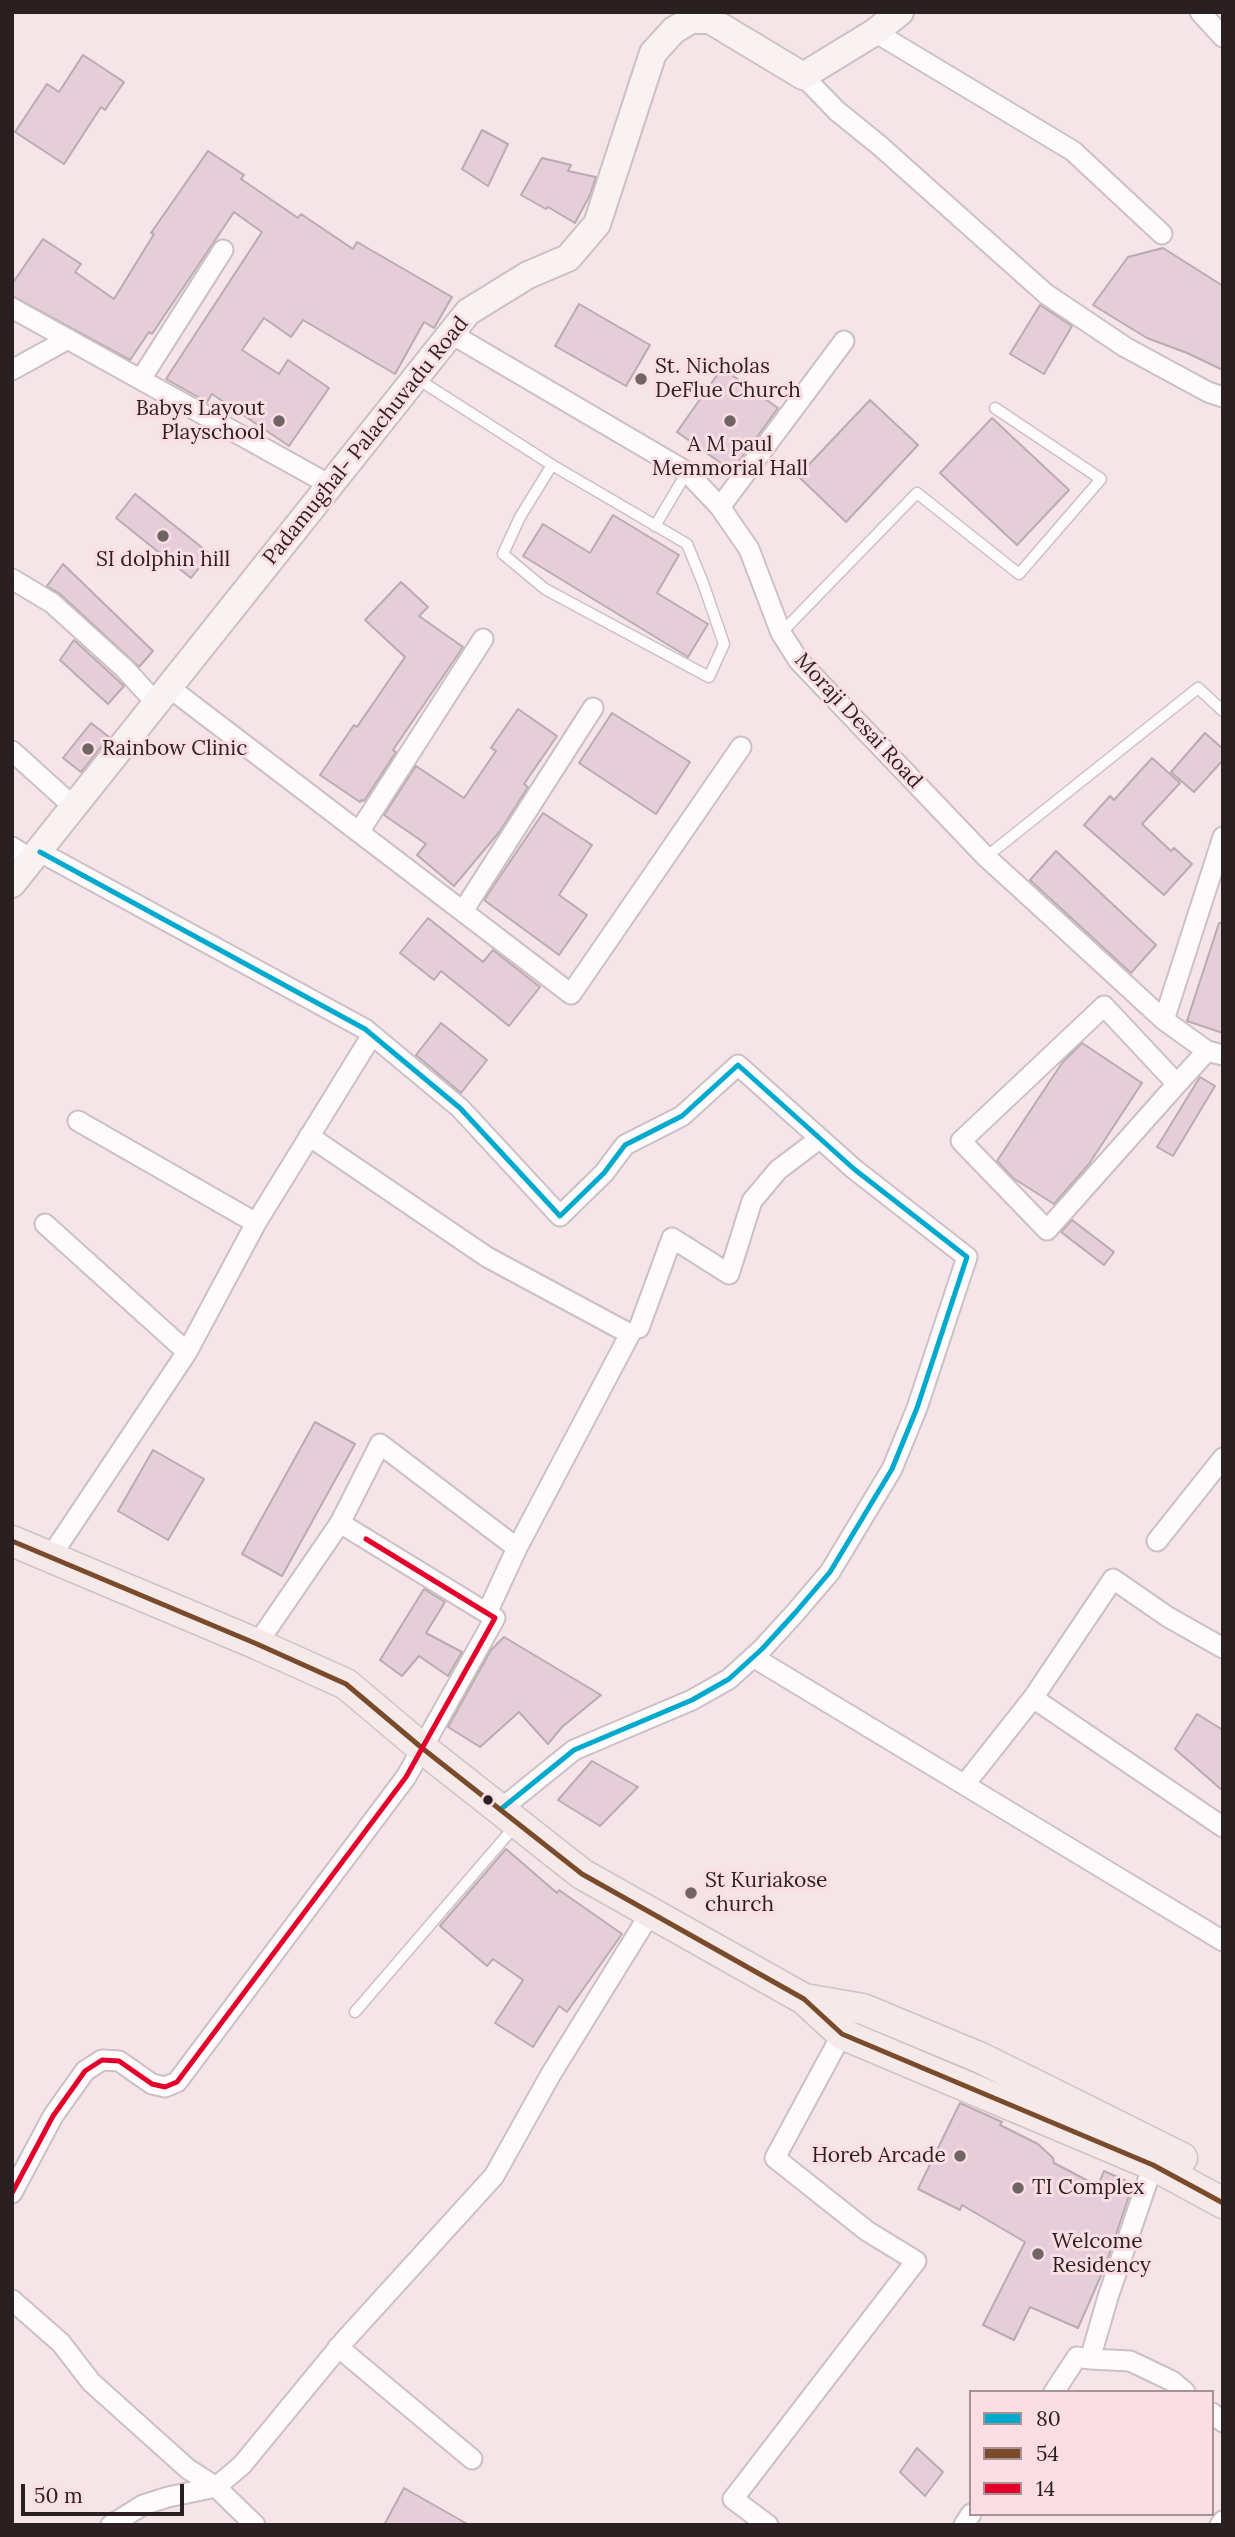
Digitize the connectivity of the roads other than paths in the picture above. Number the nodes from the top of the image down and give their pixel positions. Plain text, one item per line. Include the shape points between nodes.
1 (900, 12) edge
2 (1200, 12) edge
3 (686, 16) edge
4 (875, 32) junction
5 (1223, 37) edge
6 (803, 76) junction
7 (1162, 234) dead end
8 (223, 250) dead end
9 (12, 308) edge
10 (450, 333) junction
11 (68, 339) junction
12 (844, 341) dead end
13 (12, 370) edge
14 (415, 378) junction
15 (141, 379) junction
16 (1223, 397) edge
17 (995, 408) dead end
18 (552, 465) junction
19 (687, 472) junction
20 (330, 485) junction
21 (720, 507) junction
22 (655, 526) junction
23 (12, 579) edge
24 (780, 634) junction
25 (483, 639) dead end
26 (164, 696) junction
27 (593, 708) dead end
28 (1223, 711) edge
29 (741, 747) dead end
30 (12, 751) edge
31 (75, 808) junction
32 (359, 832) junction
33 (1223, 837) edge
34 (29, 853) edge
35 (986, 857) junction
36 (12, 884) edge
37 (463, 911) junction
38 (1164, 1020) junction
39 (372, 1035) junction
40 (1215, 1053) edge
41 (1177, 1084) junction
42 (78, 1121) dead end
43 (309, 1136) junction
44 (819, 1139) junction
45 (256, 1223) junction
46 (45, 1224) dead end
47 (639, 1328) dead end
48 (187, 1352) junction
49 (1223, 1458) edge
50 (340, 1523) junction
51 (12, 1541) edge
52 (1157, 1541) dead end
53 (517, 1548) junction
54 (51, 1556) junction
55 (487, 1613) junction
56 (257, 1644) junction
57 (1223, 1648) edge
58 (754, 1657) junction
59 (1033, 1698) junction
60 (422, 1748) junction
61 (965, 1784) junction
62 (509, 1816) junction
63 (1223, 1827) edge
64 (651, 1912) junction
65 (1223, 1941) edge
66 (804, 1999) junction
67 (355, 2012) dead end
68 (842, 2034) junction
69 (981, 2058) junction
70 (968, 2087) junction
71 (1153, 2165) junction
72 (1223, 2180) edge
73 (12, 2193) edge
74 (1223, 2203) edge
75 (12, 2300) edge
76 (338, 2347) junction
77 (1090, 2359) junction
78 (1055, 2390) edge
79 (1183, 2390) edge
80 (472, 2459) dead end
81 (216, 2487) junction
82 (111, 2525) edge
83 (255, 2525) edge
84 (768, 2525) edge

1 - 4 main road
2 - 5 street
3 - 6 main road via 710,20
3 - 10 main road, Padamughal- Palachuvadu Road via 653,53 597,224 568,258 528,275 468,312
4 - 6 main road
4 - 7 street via 1073,151
6 - 16 street via 1045,293 1125,347
8 - 15 street
9 - 11 street
10 - 14 main road, Padamughal- Palachuvadu Road
10 - 19 street, Moraji Desai Road
11 - 13 street
11 - 15 street
12 - 21 street
14 - 18 lane
14 - 20 main road, Padamughal- Palachuvadu Road
15 - 20 street
17 - 24 lane via 1101,479 1019,574 917,494
18 - 22 lane
18 - 22 lane via 503,554 545,589 709,677 724,644 703,583 687,544
19 - 21 street, Moraji Desai Road
19 - 22 lane
20 - 26 main road, Padamughal- Palachuvadu Road
21 - 24 street, Moraji Desai Road via 749,549
23 - 26 street via 52,603
24 - 35 street, Moraji Desai Road via 799,661
25 - 32 street
26 - 31 main road, Padamughal- Palachuvadu Road
26 - 32 street
27 - 37 street
28 - 35 lane via 1198,688
29 - 37 street via 571,994
30 - 31 street
31 - 34 main road, Padamughal- Palachuvadu Road
32 - 37 street
33 - 38 street
34 - 36 main road, Padamughal- Palachuvadu Road
34 - 39 street via 292,987
35 - 38 street, Moraji Desai Road
38 - 40 street, Moraji Desai Road
39 - 43 street
39 - 44 street via 460,1108 560,1216 625,1145 682,1116 738,1065
40 - 41 street
41 - 41 street via 1047,1230 961,1141 1104,1006
42 - 45 street
43 - 45 street
43 - 53 street via 487,1257 630,1334
44 - 47 street via 778,1170 752,1201 729,1274 671,1238
44 - 58 street via 967,1257 892,1469 830,1572
45 - 48 street
46 - 48 street
48 - 54 street
49 - 52 street
50 - 53 street via 380,1444
50 - 55 street
50 - 56 street
51 - 54 main road
53 - 55 street
54 - 56 main road
55 - 60 street via 495,1618
56 - 60 main road via 346,1684
57 - 59 street via 1113,1579
58 - 61 street
58 - 62 street via 729,1679 692,1700 574,1750
59 - 61 street
59 - 63 street
60 - 62 main road
60 - 73 street via 406,1777 177,2082 165,2087 152,2084 119,2061 102,2060 85,2071
61 - 65 street
62 - 64 main road via 582,1874
62 - 67 lane
64 - 66 main road
64 - 76 street via 494,2176
66 - 68 main road
66 - 69 main road via 863,2009
68 - 70 main road
68 - 84 street via 775,2158 867,2231 916,2261 733,2499
69 - 70 main road
69 - 72 main road
70 - 71 main road
71 - 74 main road
71 - 77 street
75 - 81 street via 61,2343 91,2382 188,2469
76 - 80 street
76 - 81 street via 242,2465
77 - 78 street via 1077,2357
77 - 79 street via 1130,2361
81 - 82 street via 143,2505
81 - 83 street

